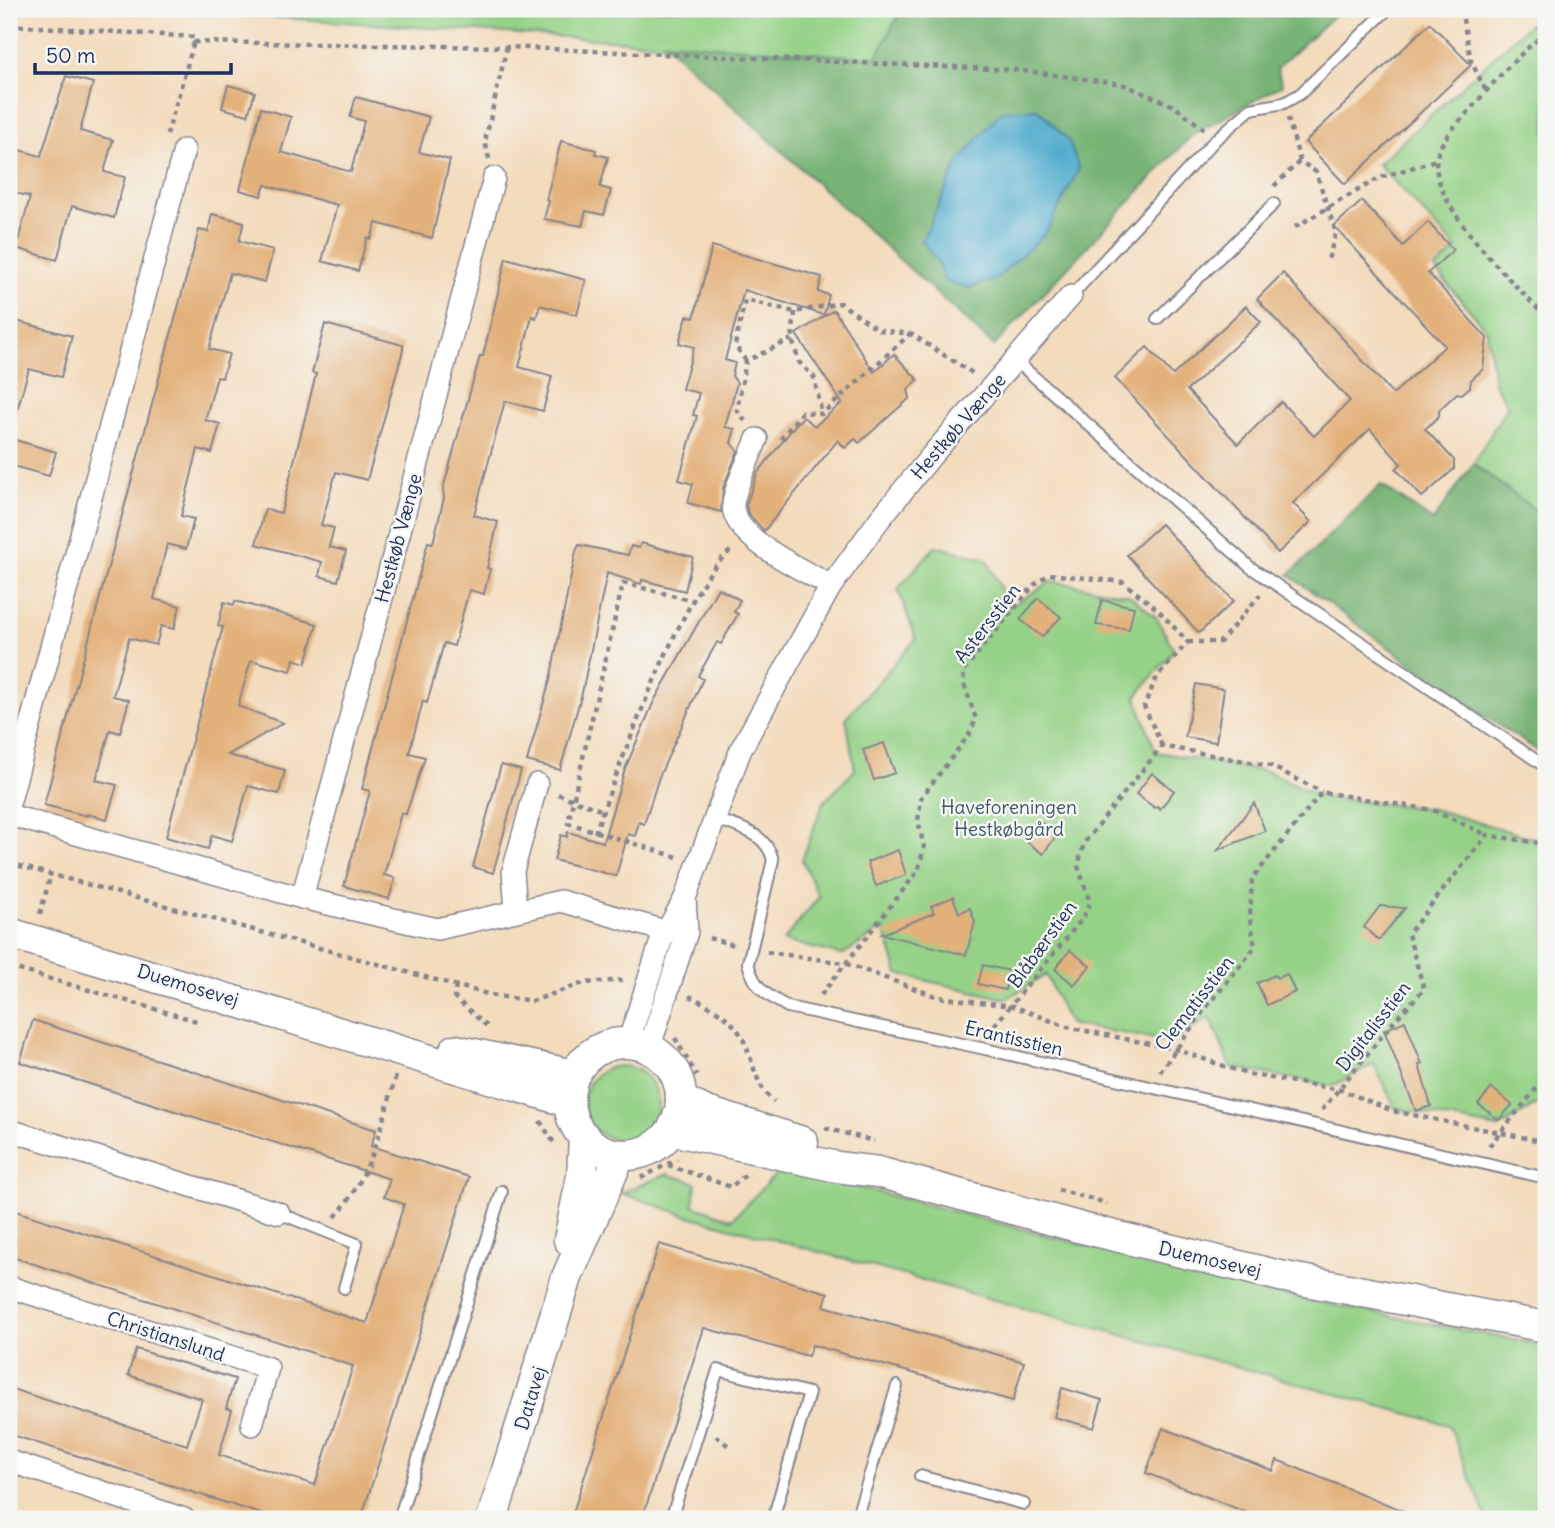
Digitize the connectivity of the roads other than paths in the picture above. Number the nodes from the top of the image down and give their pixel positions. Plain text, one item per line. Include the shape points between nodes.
1 (1388, 9) edge
2 (184, 150) road end
3 (494, 178) road end
4 (1274, 204) dead end
5 (1071, 296) joint
6 (1157, 319) dead end
7 (1015, 360) junction
8 (757, 439) road end
9 (831, 586) junction
10 (1546, 767) edge
11 (537, 785) road end
12 (9, 804) edge
13 (9, 815) edge
14 (713, 818) junction
15 (302, 898) junction
16 (685, 898) junction
17 (516, 909) junction
18 (665, 931) junction
19 (21, 936) edge
20 (379, 1042) junction
21 (638, 1046) junction
22 (572, 1089) junction
23 (690, 1120) junction
24 (9, 1130) edge
25 (584, 1136) junction
26 (620, 1155) junction
27 (882, 1159) junction
28 (1546, 1178) edge
29 (595, 1181) junction
30 (502, 1191) dead end
31 (279, 1213) joint
32 (9, 1287) edge
33 (344, 1288) dead end
34 (1546, 1327) edge
35 (897, 1386) dead end
36 (252, 1425) dead end
37 (9, 1461) edge
38 (920, 1476) dead end
39 (1024, 1504) dead end
40 (184, 1519) edge
41 (399, 1519) edge
42 (492, 1519) edge
43 (671, 1519) edge
44 (773, 1519) edge
45 (856, 1519) edge

1 - 5 lane via 1300,94 1284,103 1251,109 1216,139
2 - 12 street
3 - 15 street, Hestkøb Vænge
4 - 6 lane
5 - 7 street, Hestkøb Vænge
7 - 9 street, Hestkøb Vænge via 878,520
7 - 10 lane via 1250,567
8 - 9 street via 733,505 739,524 751,539
9 - 14 street, Hestkøb Vænge via 747,738
11 - 17 street via 513,871
13 - 15 street
14 - 16 street, Hestkøb Vænge
14 - 28 lane, Erantisstien via 761,836 769,847 773,860 748,963 760,991 788,1007
15 - 17 street via 437,929
16 - 18 street, Hestkøb Vænge
16 - 21 street, Hestkøb Vænge via 687,932 669,991
17 - 18 street via 561,901
18 - 21 street, Hestkøb Vænge via 646,986
19 - 20 street, Duemosevej
20 - 22 street, Duemosevej via 395,1038
20 - 22 street, Duemosevej via 538,1095
21 - 22 street via 610,1045 593,1053
21 - 23 street via 673,1070
22 - 25 street via 575,1124
23 - 26 street via 644,1152
23 - 27 street, Duemosevej
23 - 27 street, Duemosevej via 765,1151 837,1167
24 - 31 street
25 - 26 street via 606,1152
25 - 29 street, Datavej
26 - 29 street, Datavej
27 - 34 street, Duemosevej via 1078,1227 1280,1276
29 - 42 street, Datavej
30 - 41 lane
31 - 33 lane via 357,1244
32 - 36 street, Christianslund via 268,1368
35 - 45 lane
37 - 40 street
38 - 39 lane
43 - 44 lane via 718,1370 809,1393

